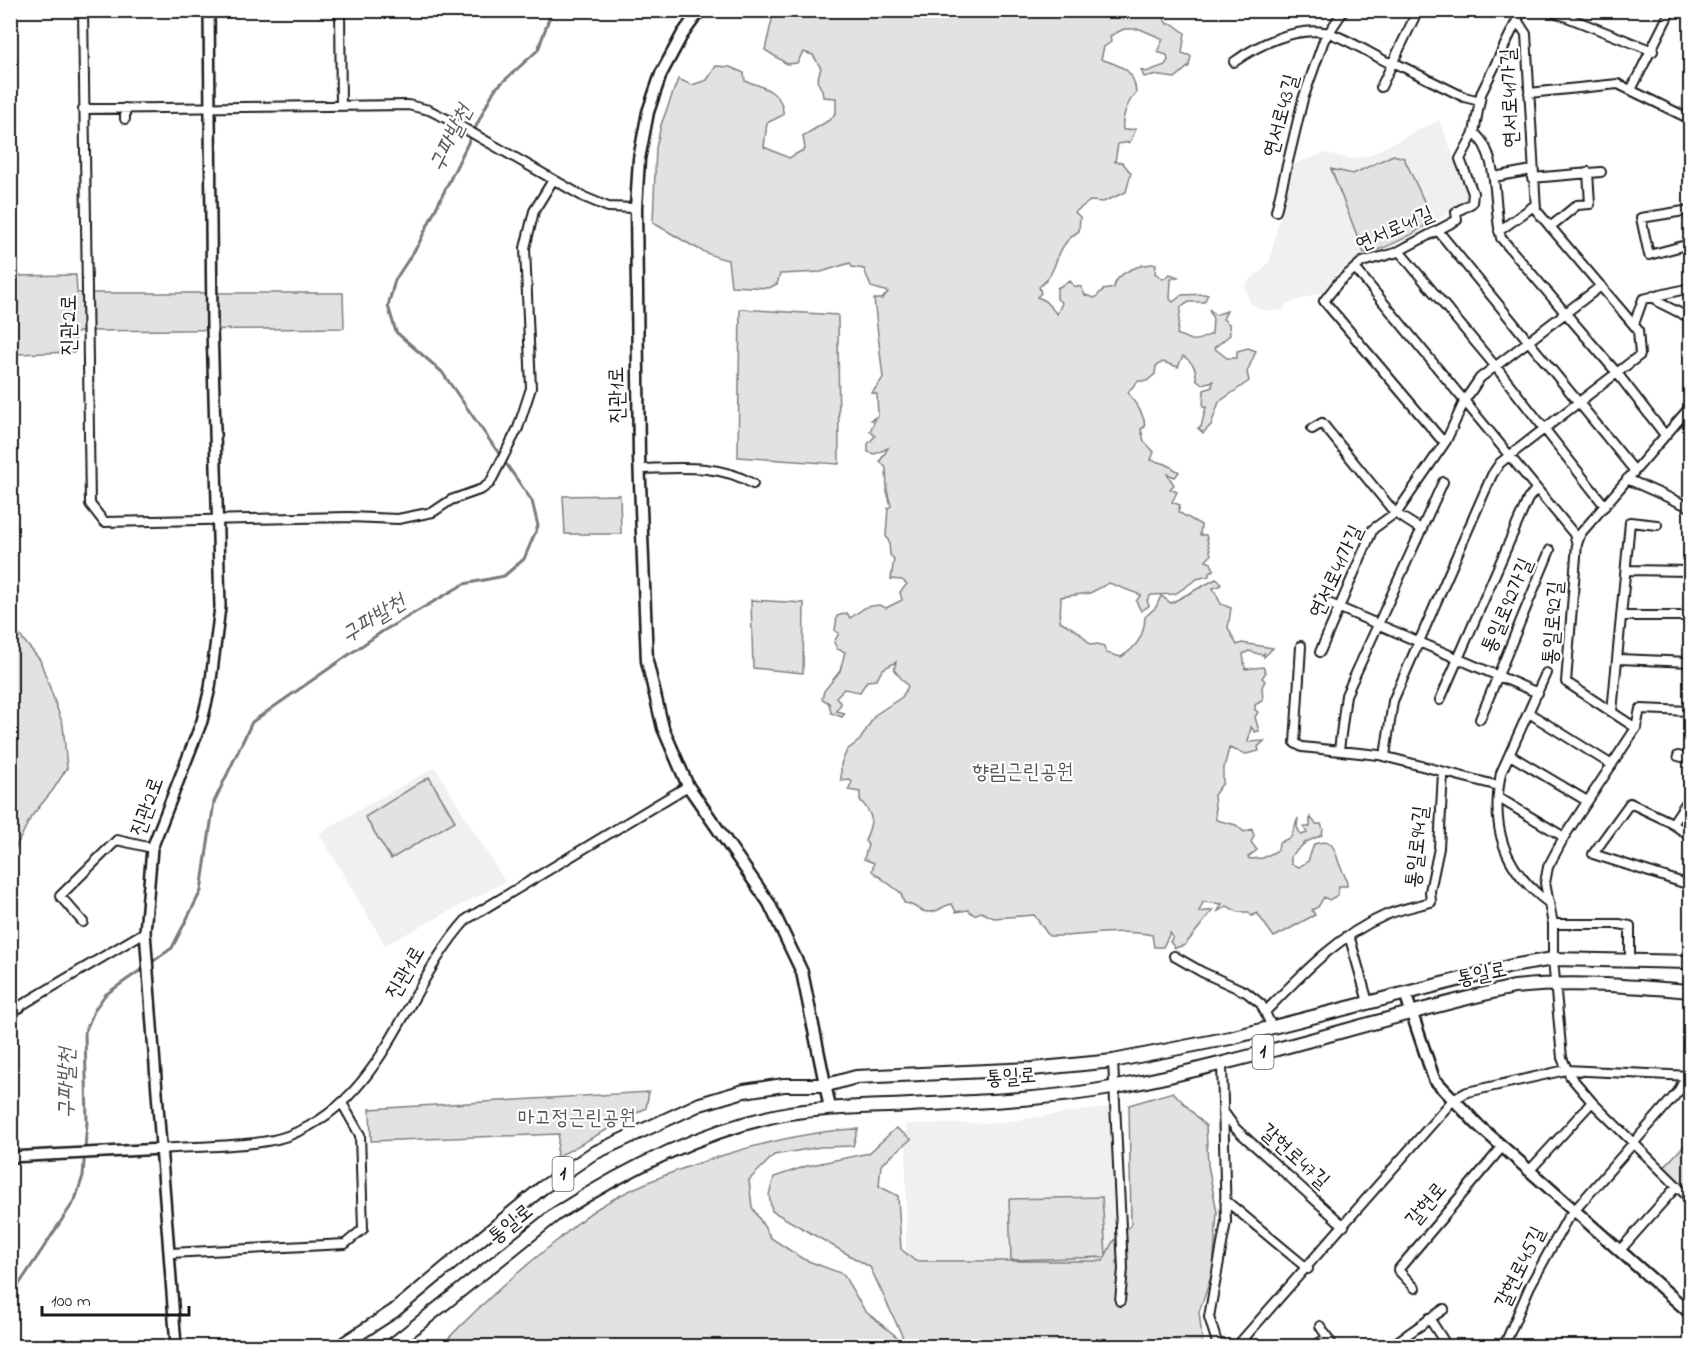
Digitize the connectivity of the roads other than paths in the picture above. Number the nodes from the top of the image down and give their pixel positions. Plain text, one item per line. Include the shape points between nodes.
1 (83, 10) edge
2 (209, 10) edge
3 (340, 10) edge
4 (700, 10) edge
5 (1344, 10) edge
6 (1418, 10) edge
7 (1522, 10) edge
8 (1549, 10) edge
9 (1671, 10) edge
10 (1517, 20) junction
11 (1329, 33) junction
12 (1653, 51) junction
13 (1234, 62) dead end
14 (1393, 62) junction
15 (1381, 87) dead end
16 (1631, 90) junction
17 (1528, 93) junction
18 (1480, 101) junction
19 (210, 106) junction
20 (340, 106) junction
21 (125, 108) junction
22 (83, 109) junction
23 (126, 119) dead end
24 (1690, 120) edge
25 (1474, 133) junction
26 (1588, 172) junction
27 (1601, 172) dead end
28 (1532, 174) junction
29 (1494, 177) junction
30 (553, 180) junction
31 (1535, 205) junction
32 (636, 208) junction
33 (1690, 210) edge
34 (1276, 211) dead end
35 (1551, 227) junction
36 (1499, 231) junction
37 (1438, 232) junction
38 (1690, 244) edge
39 (1399, 251) junction
40 (1355, 268) junction
41 (1600, 286) junction
42 (1690, 288) edge
43 (1653, 296) junction
44 (1564, 314) junction
45 (1690, 318) edge
46 (1634, 324) junction
47 (1529, 341) junction
48 (1496, 367) junction
49 (1617, 373) junction
50 (1465, 399) junction
51 (1578, 403) junction
52 (1690, 407) edge
53 (1312, 429) dead end
54 (1544, 429) junction
55 (1665, 435) junction
56 (1446, 441) junction
57 (1508, 457) junction
58 (639, 469) junction
59 (1634, 470) junction
60 (1627, 479) junction
61 (1443, 482) dead end
62 (753, 484) dead end
63 (1536, 489) junction
64 (1605, 506) junction
65 (1690, 507) edge
66 (1395, 513) junction
67 (218, 520) junction
68 (1657, 525) dead end
69 (1422, 530) junction
70 (1577, 544) junction
71 (1550, 550) dead end
72 (1626, 570) junction
73 (1690, 571) edge
74 (1319, 599) dead end
75 (1339, 608) junction
76 (1622, 615) junction
77 (1690, 616) edge
78 (1380, 625) junction
79 (1420, 642) junction
80 (1301, 646) dead end
81 (1320, 652) dead end
82 (1619, 658) junction
83 (1458, 659) junction
84 (1690, 662) edge
85 (1546, 673) dead end
86 (1498, 676) junction
87 (1538, 693) junction
88 (1440, 700) dead end
89 (1690, 711) edge
90 (1612, 712) junction
91 (1529, 713) junction
92 (1480, 719) dead end
93 (1636, 728) junction
94 (1339, 750) junction
95 (1510, 755) junction
96 (1385, 756) junction
97 (1678, 756) dead end
98 (1690, 759) edge
99 (1612, 765) junction
100 (1443, 772) junction
101 (688, 786) junction
102 (1498, 786) junction
103 (1690, 797) edge
104 (1499, 798) junction
105 (1587, 801) junction
106 (1672, 824) junction
107 (1690, 836) edge
108 (1564, 837) junction
109 (152, 848) junction
110 (1690, 885) edge
111 (1549, 903) junction
112 (84, 922) dead end
113 (1553, 924) junction
114 (145, 932) junction
115 (1347, 936) junction
116 (1174, 956) dead end
117 (1553, 959) junction
118 (1630, 961) junction
119 (1690, 962) edge
120 (1556, 983) junction
121 (1690, 991) edge
122 (1405, 993) junction
123 (10, 998) edge
124 (1368, 1002) junction
125 (20, 1008) junction
126 (10, 1012) edge
127 (1265, 1012) junction
128 (1411, 1012) junction
129 (1271, 1025) junction
130 (1113, 1061) junction
131 (1222, 1063) junction
132 (1566, 1070) junction
133 (1688, 1076) edge
134 (827, 1085) junction
135 (1115, 1087) junction
136 (1453, 1100) junction
137 (1592, 1102) junction
138 (342, 1103) junction
139 (830, 1108) junction
140 (1223, 1111) junction
141 (1633, 1141) junction
142 (1503, 1146) junction
143 (162, 1149) junction
144 (10, 1157) edge
145 (1530, 1170) junction
146 (1677, 1186) junction
147 (1690, 1199) edge
148 (1225, 1200) junction
149 (1575, 1209) junction
150 (1344, 1226) junction
151 (1621, 1249) junction
152 (170, 1253) junction
153 (1308, 1269) junction
154 (1415, 1288) dead end
155 (1120, 1300) dead end
156 (1444, 1309) dead end
157 (1690, 1313) edge
158 (1429, 1318) junction
159 (1320, 1326) dead end
160 (1327, 1338) junction
161 (176, 1347) edge
162 (340, 1347) edge
163 (391, 1347) edge
164 (1218, 1347) edge
165 (1237, 1347) edge
166 (1314, 1347) edge
167 (1333, 1347) edge
168 (1391, 1347) edge
169 (1447, 1347) edge
170 (1504, 1347) edge

1 - 22 street, 진관2로
2 - 19 street, 진관2로
3 - 20 street
4 - 32 main road, 진관1로 via 662,74 648,112 639,159
5 - 11 street, 연서로43길
6 - 14 street
7 - 10 street, 연서로41길
8 - 12 street
9 - 12 street
10 - 17 street, 연서로41가길 via 1526,34
10 - 18 street, 연서로41길
11 - 13 street, 연서로43길 via 1292,34 1253,48
11 - 14 street, 연서로43길
11 - 34 street, 연서로43길 via 1303,99
12 - 16 street
14 - 15 street
14 - 18 street, 연서로43길
16 - 17 street via 1618,84
16 - 24 street
17 - 28 street, 연서로41가길
18 - 25 street, 연서로41길
19 - 20 street
19 - 21 street
19 - 67 street, 진관2로
20 - 30 street via 408,105 429,110
21 - 22 street
21 - 23 street
22 - 67 street, 진관2로 via 90,504 104,522
25 - 29 street, 연서로41가길 via 1481,138
25 - 37 street, 연서로41길 via 1460,159 1473,193 1472,203 1456,212 1457,220
26 - 27 street, 연서로41가길
26 - 28 street, 연서로41가길
26 - 35 street via 1590,204 1577,205
28 - 29 street
28 - 31 street, 연서로41가길
29 - 36 street, 연서로41가길
30 - 32 street via 608,207
30 - 67 street via 534,211 525,248 531,388 518,428 490,483 433,512 398,519
31 - 35 street, 연서로41가길
31 - 36 street
32 - 58 main road, 진관1로
33 - 38 street via 1641,218 1649,255
35 - 41 street, 연서로41가길
36 - 44 street, 연서로41가길
37 - 39 street, 연서로41길
37 - 47 street
39 - 40 street, 연서로41길 via 1362,262
39 - 48 street
40 - 50 street, 연서로41길
40 - 56 street, 연서로41길 via 1324,301
41 - 44 street, 연서로41가길
41 - 46 street, 연서로41가길
42 - 43 street
43 - 45 street
43 - 46 street via 1643,299
44 - 47 street, 연서로41가길
44 - 49 street, 연서로41가길
46 - 49 street, 연서로41가길 via 1640,355
47 - 48 street, 연서로41가길
47 - 51 street
48 - 50 street, 연서로41가길 via 1480,378
48 - 54 street
49 - 51 street
49 - 55 street, 연서로41가길
50 - 56 street, 연서로41가길
50 - 57 street
51 - 54 street
51 - 59 street
52 - 55 street
53 - 66 street via 1322,423
54 - 57 street
54 - 64 street
55 - 59 street
56 - 66 street, 연서로41가길
57 - 63 street
57 - 79 street via 1492,475
58 - 62 street via 706,468
58 - 101 main road, 진관1로 via 647,661 663,728
59 - 60 street
60 - 64 street
60 - 65 street
61 - 69 street
63 - 70 street via 1574,534
63 - 83 street via 1528,499
64 - 70 street via 1581,533
66 - 69 street
66 - 75 street, 연서로41가길 via 1373,530
67 - 109 street, 진관2로 via 220,607 210,688 202,721
68 - 72 street via 1630,522
69 - 78 street
70 - 90 street, 통일로92길 via 1566,682
71 - 86 street, 통일로92가길
72 - 73 street
72 - 76 street
74 - 75 street, 통일로92가길
75 - 78 street, 통일로92가길
75 - 81 street, 연서로41가길
76 - 77 street
76 - 82 street
78 - 79 street, 통일로92가길
78 - 94 street via 1349,690
79 - 83 street, 통일로92가길
79 - 96 street via 1392,701
80 - 94 street via 1295,743
82 - 84 street
82 - 90 street
83 - 86 street, 통일로92가길
83 - 88 street
85 - 87 street
86 - 87 street, 통일로92가길
86 - 92 street
87 - 91 street
89 - 93 street via 1640,709
90 - 93 street, 통일로92길
91 - 95 street
91 - 99 street
93 - 99 street
94 - 96 street
95 - 102 street
95 - 105 street
96 - 100 street
97 - 98 street
99 - 105 street
100 - 102 street
100 - 115 street, 통일로94길 via 1439,848 1431,902 1388,914
101 - 134 main road, 진관1로 via 769,903 802,972
101 - 138 street, 진관1로 via 467,919 430,968 362,1084
102 - 104 street
103 - 106 street
104 - 108 street
104 - 111 street via 1499,828 1510,864 1529,888
105 - 108 street
106 - 107 street
106 - 110 street via 1630,803 1593,854
108 - 111 street via 1548,867 1545,883
109 - 112 street via 117,840 60,896
109 - 114 street, 진관2로
111 - 113 street
113 - 117 street
113 - 118 street via 1630,926
114 - 125 street
114 - 143 street, 진관2로
115 - 124 street
115 - 127 street, 통일로94길 via 1308,968
116 - 127 street via 1246,992
117 - 118 main road, 통일로 / 1
117 - 120 street
117 - 122 main road, 통일로 / 1
118 - 119 main road, 통일로 / 1
120 - 121 main road, 통일로 / 1
120 - 128 main road, 통일로 / 1 via 1514,987
120 - 132 street
122 - 124 main road, 통일로 / 1
122 - 128 main road
123 - 125 street
124 - 129 main road, 통일로 / 1
125 - 126 street
127 - 129 street
128 - 131 main road, 통일로 / 1
128 - 136 main road via 1434,1079
129 - 130 main road, 통일로 / 1 via 1230,1038
130 - 134 main road, 통일로 / 1 via 856,1077
130 - 135 street
131 - 135 main road, 통일로 / 1
131 - 140 street
132 - 133 street
132 - 136 street via 1467,1092
132 - 137 street
133 - 141 street
134 - 139 main road, 진관1로
134 - 162 main road, 통일로 / 1 via 784,1085 744,1091 700,1104 592,1154 542,1188 394,1311
135 - 139 main road, 통일로 / 1 via 1002,1099
135 - 155 street via 1123,1269
136 - 142 main road
136 - 150 street
137 - 141 street
137 - 145 street
138 - 143 street, 진관1로 via 289,1136
138 - 152 street via 360,1135 363,1229 345,1244
139 - 163 main road, 통일로 / 1 via 745,1123 612,1180 556,1214
140 - 148 street
140 - 150 street, 갈현로47길 via 1236,1130
141 - 146 street
141 - 149 street
142 - 145 main road
142 - 154 street, 갈현로 via 1398,1270
143 - 144 street
143 - 152 street
145 - 149 main road
146 - 147 street
146 - 151 street
148 - 153 street
148 - 164 street via 1226,1222 1209,1317
149 - 151 main road
149 - 170 street, 갈현로45길 via 1537,1273
150 - 153 street
151 - 157 main road
152 - 161 street
153 - 165 street
156 - 158 street
158 - 168 street
158 - 169 street
159 - 160 street
160 - 166 street
160 - 167 street

